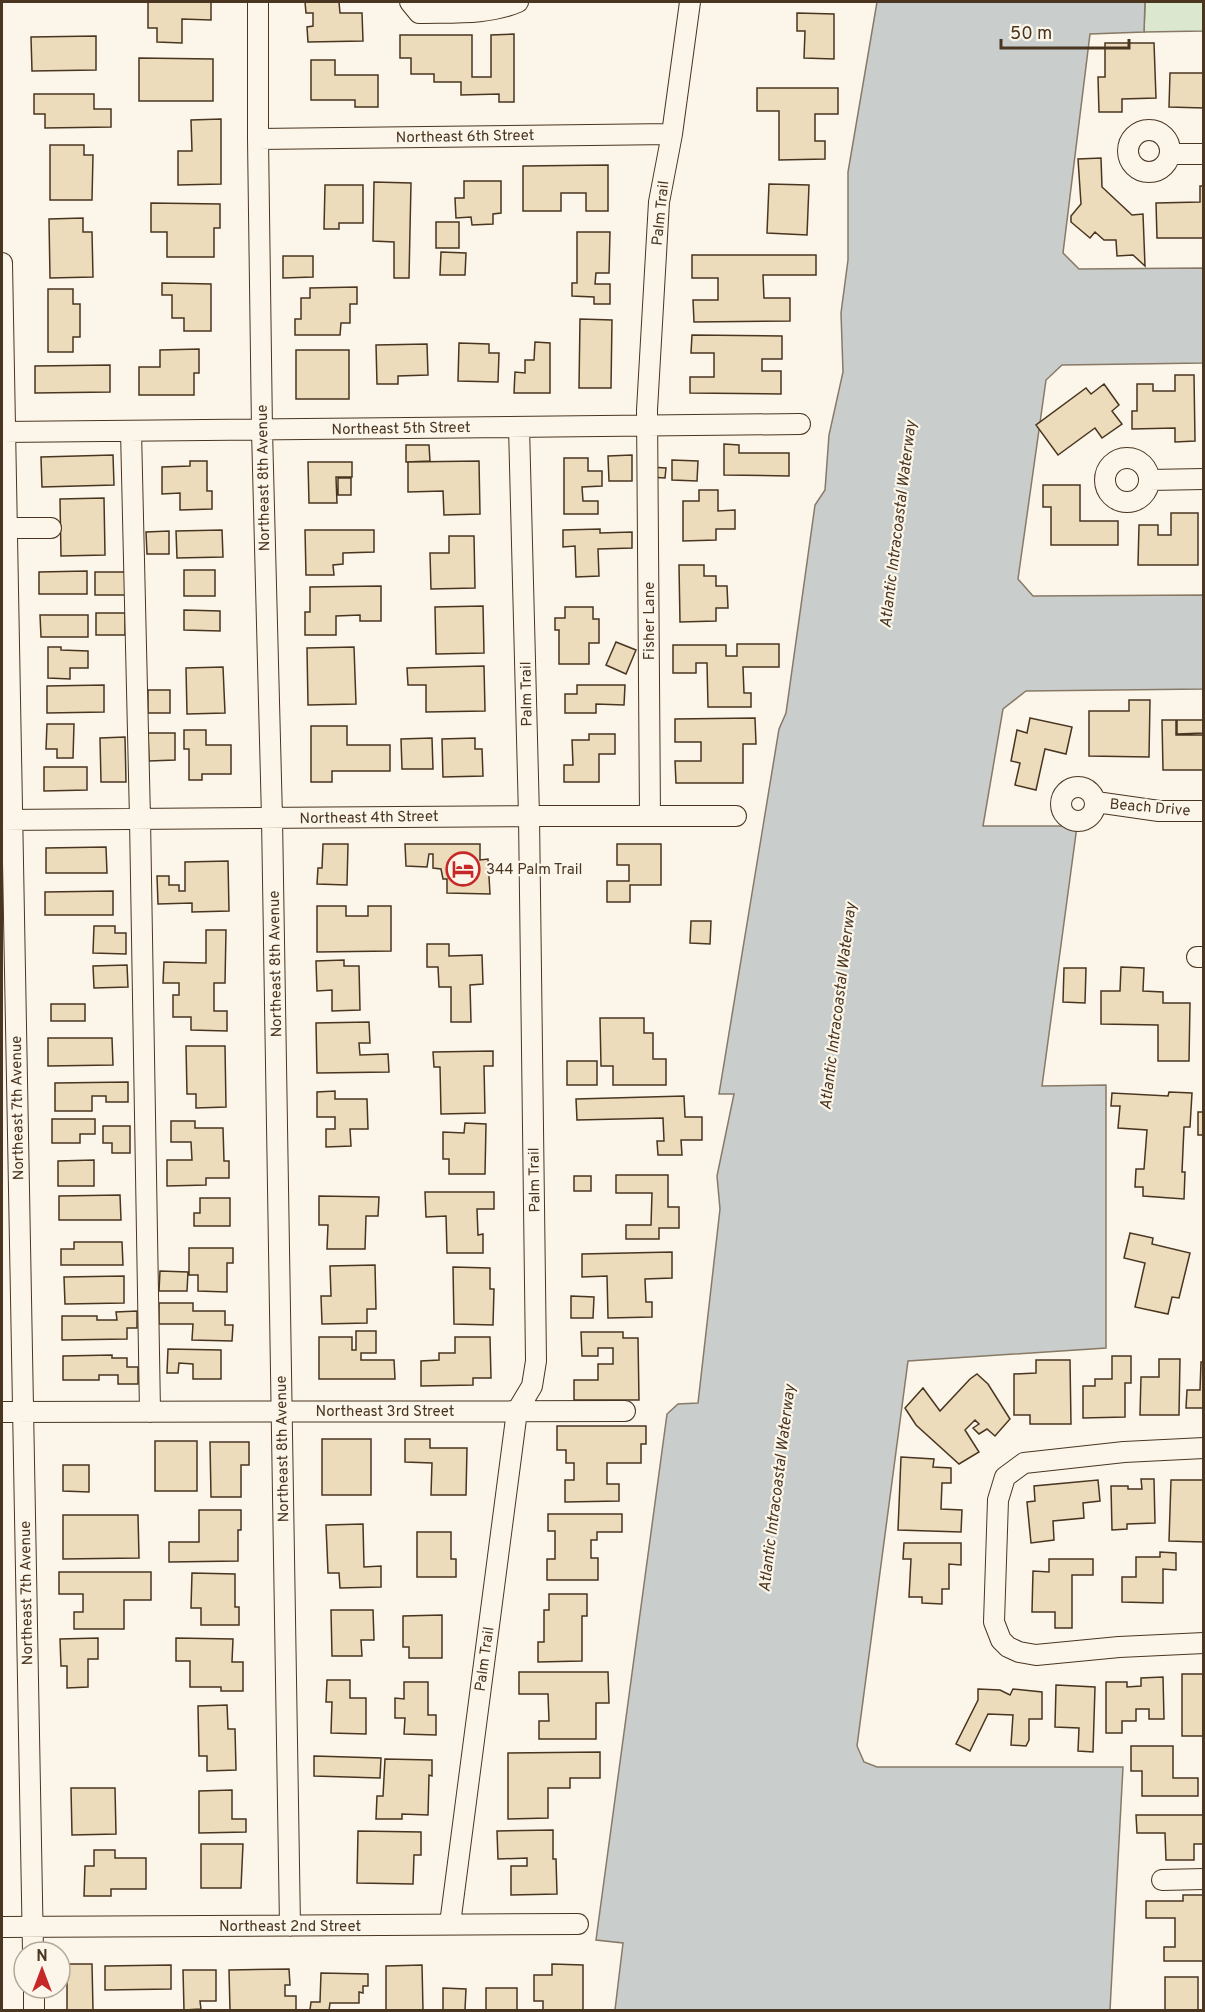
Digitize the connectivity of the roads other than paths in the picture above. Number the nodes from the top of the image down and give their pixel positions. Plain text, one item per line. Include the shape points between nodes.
1 (258, 2) edge
2 (411, 2) edge
3 (518, 2) edge
4 (690, 2) edge
5 (672, 134) junction
6 (258, 139) junction
7 (1171, 154) dead end
8 (1203, 154) edge
9 (2, 263) edge
10 (800, 424) dead end
11 (647, 426) junction
12 (519, 427) junction
13 (262, 429) junction
14 (131, 431) junction
15 (3, 432) edge
16 (1203, 479) edge
17 (1149, 480) dead end
18 (6, 528) junction
19 (51, 528) dead end
20 (6, 774) edge
21 (1096, 802) dead end
22 (1203, 811) edge
23 (529, 816) junction
24 (650, 816) junction
25 (736, 816) dead end
26 (273, 818) junction
27 (140, 819) junction
28 (7, 820) edge
29 (517, 1411) junction
30 (625, 1411) dead end
31 (2, 1412) edge
32 (23, 1412) junction
33 (150, 1412) junction
34 (281, 1412) junction
35 (1203, 1448) edge
36 (1203, 1643) edge
37 (1203, 1879) edge
38 (1162, 1880) dead end
39 (450, 1924) junction
40 (578, 1924) dead end
41 (291, 1926) junction
42 (2, 1927) edge
43 (33, 1927) junction
44 (33, 1940) edge

1 - 6 street, Northeast 8th Avenue
2 - 3 street via 419,13 430,13 470,12
4 - 5 street, Palm Trail
5 - 6 street, Northeast 6th Street
5 - 11 street, Palm Trail via 659,202
6 - 13 street, Northeast 8th Avenue
7 - 8 street
9 - 15 street, Northeast 7th Avenue
10 - 11 street, Northeast 5th Street
11 - 12 street, Northeast 5th Street
11 - 24 street, Fisher Lane
12 - 13 street, Northeast 5th Street
12 - 23 street, Palm Trail
13 - 14 street, Northeast 5th Street
13 - 26 street, Northeast 8th Avenue
14 - 15 street, Northeast 5th Street
14 - 27 street
15 - 18 street, Northeast 7th Avenue
16 - 17 street
18 - 19 street
18 - 20 street, Northeast 7th Avenue
20 - 28 street, Northeast 7th Avenue
21 - 22 street, Beach Drive via 1159,811
23 - 24 street, Northeast 4th Street
23 - 26 street, Northeast 4th Street
23 - 29 street, Palm Trail via 536,1361 532,1386
24 - 25 street, Northeast 4th Street
26 - 27 street, Northeast 4th Street
26 - 34 street, Northeast 8th Avenue
27 - 28 street, Northeast 4th Street
27 - 33 street
28 - 32 street, Northeast 7th Avenue
29 - 30 street, Northeast 3rd Street
29 - 34 street, Northeast 3rd Street
29 - 39 street, Palm Trail
31 - 32 street, Northeast 3rd Street
32 - 33 street, Northeast 3rd Street
32 - 43 street, Northeast 7th Avenue
33 - 34 street, Northeast 3rd Street
34 - 41 street, Northeast 8th Avenue
35 - 36 street via 1024,1463 1005,1477 998,1500 994,1622 1000,1640 1008,1647 1036,1655
37 - 38 street
39 - 40 street, Northeast 2nd Street
39 - 41 street, Northeast 2nd Street
41 - 43 street, Northeast 2nd Street
42 - 43 street, Northeast 2nd Street
43 - 44 street, Northeast 7th Avenue

